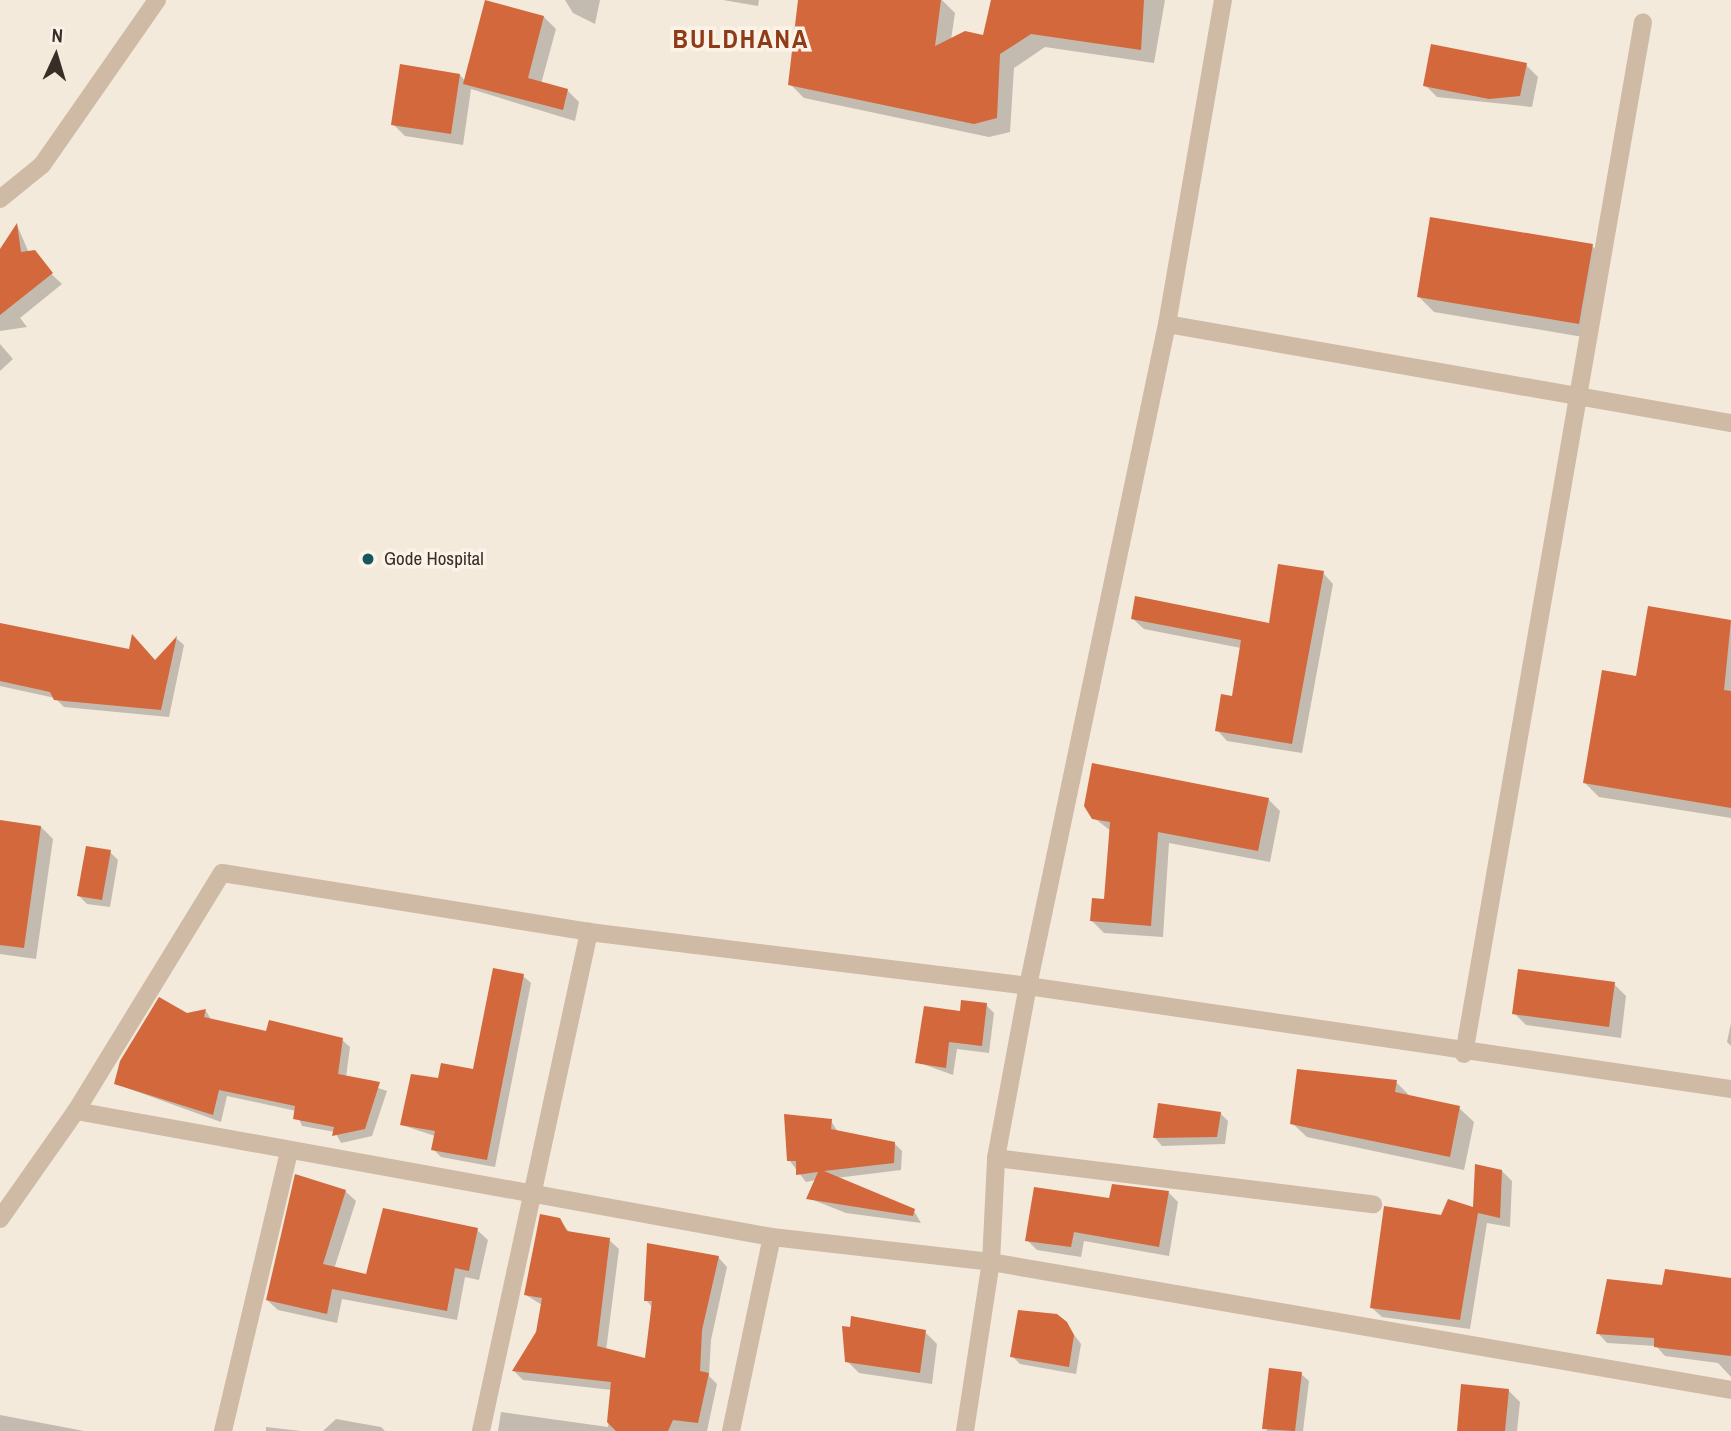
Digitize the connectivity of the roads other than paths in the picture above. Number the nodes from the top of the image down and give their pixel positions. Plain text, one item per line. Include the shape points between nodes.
1 (157, 0) edge
2 (1223, 0) edge
3 (1643, 22) dead end
4 (0, 199) edge
5 (1167, 324) junction
6 (1576, 395) junction
7 (1731, 423) edge
8 (589, 932) junction
9 (1028, 986) junction
10 (1464, 1054) junction
11 (1731, 1089) edge
12 (76, 1111) junction
13 (289, 1151) junction
14 (996, 1158) junction
15 (530, 1191) junction
16 (1373, 1204) dead end
17 (0, 1219) edge
18 (772, 1237) junction
19 (991, 1262) junction
20 (1731, 1390) edge
21 (223, 1431) edge
22 (481, 1431) edge
23 (731, 1431) edge
24 (965, 1431) edge

1 - 4 street via 42,165
2 - 5 street
3 - 6 street
5 - 6 street
5 - 9 street
6 - 7 street
6 - 10 street
8 - 9 street
8 - 12 street via 222,873
8 - 15 street
9 - 10 street
9 - 14 street
10 - 11 street
12 - 13 street
12 - 17 street
13 - 15 street
13 - 21 street
14 - 16 street
14 - 19 street
15 - 18 street
15 - 22 street
18 - 19 street
18 - 23 street
19 - 20 street
19 - 24 street

